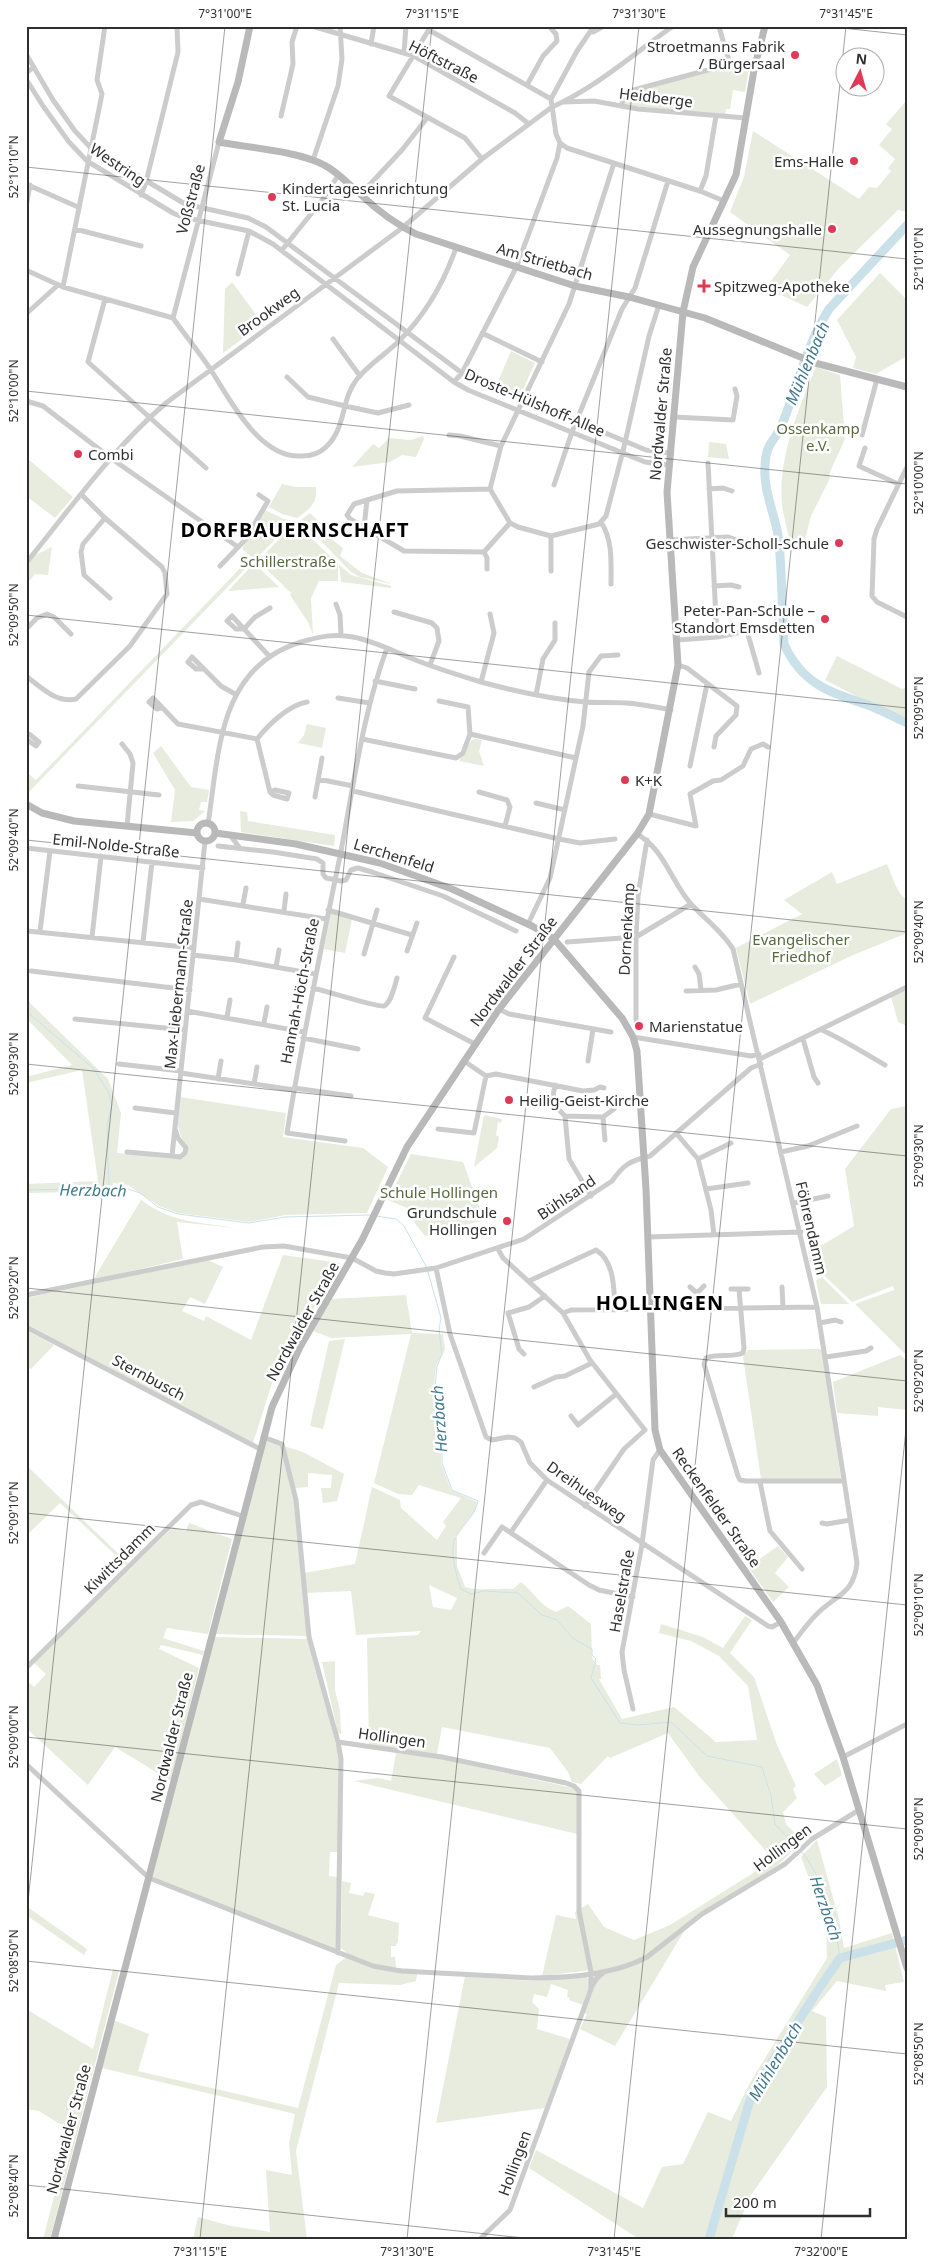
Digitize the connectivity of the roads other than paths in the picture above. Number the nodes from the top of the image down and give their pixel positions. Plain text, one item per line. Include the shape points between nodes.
1 (105, 26) edge
2 (177, 26) edge
3 (250, 26) edge
4 (297, 26) edge
5 (312, 26) edge
6 (340, 26) edge
7 (374, 26) edge
8 (406, 26) edge
9 (549, 26) edge
10 (604, 26) edge
11 (673, 26) edge
12 (765, 26) edge
13 (430, 28) edge
14 (719, 28) dead end
15 (594, 29) edge
16 (340, 36) junction
17 (371, 44) junction
18 (404, 53) junction
19 (26, 54) edge
20 (414, 56) junction
21 (756, 61) junction
22 (730, 64) junction
23 (34, 68) junction
24 (26, 73) edge
25 (26, 78) edge
26 (527, 85) junction
27 (550, 99) junction
28 (563, 102) junction
29 (620, 106) junction
30 (552, 107) junction
31 (282, 116) dead end
32 (716, 116) junction
33 (427, 118) junction
34 (746, 118) junction
35 (529, 124) junction
36 (219, 142) junction
37 (560, 143) junction
38 (90, 147) junction
39 (482, 159) junction
40 (313, 160) junction
41 (87, 161) junction
42 (614, 163) junction
43 (339, 174) junction
44 (668, 181) junction
45 (146, 182) junction
46 (28, 184) edge
47 (700, 191) junction
48 (141, 195) junction
49 (360, 195) junction
50 (724, 201) junction
51 (26, 207) edge
52 (78, 207) junction
53 (201, 209) junction
54 (198, 220) junction
55 (402, 228) junction
56 (75, 229) junction
57 (249, 231) junction
58 (288, 242) junction
59 (141, 246) dead end
60 (456, 248) junction
61 (282, 250) junction
62 (516, 268) junction
63 (26, 270) edge
64 (238, 274) dead end
65 (335, 277) junction
66 (326, 284) junction
67 (60, 286) junction
68 (575, 286) junction
69 (629, 297) junction
70 (105, 299) junction
71 (659, 305) junction
72 (683, 312) junction
73 (26, 314) edge
74 (173, 318) junction
75 (407, 331) junction
76 (482, 332) junction
77 (333, 339) dead end
78 (400, 340) junction
79 (542, 362) junction
80 (210, 368) junction
81 (462, 373) junction
82 (360, 376) junction
83 (286, 378) dead end
84 (877, 379) junction
85 (454, 382) junction
86 (907, 387) edge
87 (735, 389) dead end
88 (523, 397) junction
89 (26, 402) edge
90 (409, 405) dead end
91 (346, 406) junction
92 (518, 410) junction
93 (150, 416) junction
94 (674, 417) junction
95 (577, 421) junction
96 (572, 432) junction
97 (449, 435) dead end
98 (862, 435) dead end
99 (625, 442) junction
100 (500, 446) junction
101 (865, 448) dead end
102 (623, 453) junction
103 (671, 453) junction
104 (112, 459) junction
105 (708, 463) dead end
106 (669, 465) junction
107 (907, 467) edge
108 (206, 468) dead end
109 (898, 484) junction
110 (554, 485) dead end
111 (709, 488) junction
112 (490, 489) junction
113 (732, 490) dead end
114 (82, 495) junction
115 (259, 495) dead end
116 (367, 500) junction
117 (105, 518) junction
118 (600, 522) junction
119 (510, 523) junction
120 (364, 528) junction
121 (551, 536) junction
122 (711, 538) junction
123 (670, 540) junction
124 (737, 540) dead end
125 (238, 547) junction
126 (484, 552) junction
127 (26, 563) edge
128 (220, 566) dead end
129 (487, 569) dead end
130 (551, 572) dead end
131 (611, 584) dead end
132 (714, 586) junction
133 (739, 588) dead end
134 (110, 598) dead end
135 (336, 604) dead end
136 (270, 608) dead end
137 (394, 612) dead end
138 (490, 614) dead end
139 (907, 617) edge
140 (555, 623) dead end
141 (26, 629) edge
142 (71, 634) dead end
143 (341, 635) junction
144 (717, 637) junction
145 (678, 640) junction
146 (387, 648) junction
147 (618, 655) dead end
148 (270, 657) junction
149 (430, 665) junction
150 (678, 665) junction
151 (203, 669) dead end
152 (759, 674) dead end
153 (26, 676) edge
154 (375, 681) junction
155 (481, 682) junction
156 (707, 684) junction
157 (414, 689) dead end
158 (235, 694) junction
159 (536, 695) junction
160 (338, 698) dead end
161 (439, 701) dead end
162 (307, 702) dead end
163 (585, 702) junction
164 (370, 703) junction
165 (162, 708) dead end
166 (671, 710) junction
167 (222, 733) junction
168 (470, 734) junction
169 (257, 739) junction
170 (362, 739) junction
171 (122, 744) dead end
172 (714, 747) dead end
173 (768, 747) dead end
174 (322, 758) dead end
175 (576, 758) junction
176 (690, 766) dead end
177 (318, 779) junction
178 (78, 786) dead end
179 (353, 788) junction
180 (130, 792) junction
181 (270, 792) dead end
182 (479, 792) dead end
183 (159, 794) dead end
184 (315, 797) dead end
185 (536, 803) dead end
186 (26, 804) edge
187 (565, 810) junction
188 (649, 814) junction
189 (208, 824) junction
190 (127, 826) junction
191 (506, 826) junction
192 (197, 833) junction
193 (215, 833) junction
194 (637, 834) junction
195 (230, 835) junction
196 (616, 838) dead end
197 (559, 840) junction
198 (648, 840) junction
199 (206, 841) junction
200 (218, 846) dead end
201 (239, 847) junction
202 (26, 848) edge
203 (50, 851) junction
204 (340, 854) junction
205 (101, 856) junction
206 (152, 862) junction
207 (203, 868) junction
208 (334, 880) junction
209 (246, 888) dead end
210 (286, 894) dead end
211 (199, 898) junction
212 (243, 904) junction
213 (691, 904) junction
214 (328, 910) junction
215 (377, 910) dead end
216 (284, 911) junction
217 (517, 918) junction
218 (326, 919) junction
219 (373, 922) junction
220 (417, 923) dead end
221 (501, 923) junction
222 (528, 924) junction
223 (27, 931) edge
224 (40, 931) junction
225 (516, 931) dead end
226 (412, 935) junction
227 (92, 936) junction
228 (636, 937) junction
229 (554, 939) junction
230 (143, 942) junction
231 (567, 942) dead end
232 (238, 943) dead end
233 (194, 948) junction
234 (279, 950) dead end
235 (407, 951) dead end
236 (193, 954) junction
237 (364, 954) dead end
238 (454, 957) dead end
239 (236, 960) junction
240 (276, 967) junction
241 (695, 967) dead end
242 (31, 971) dead end
243 (315, 974) junction
244 (397, 978) dead end
245 (741, 984) junction
246 (907, 987) edge
247 (312, 988) junction
248 (190, 990) junction
249 (701, 990) junction
250 (686, 991) dead end
251 (230, 1000) dead end
252 (267, 1007) dead end
253 (499, 1009) junction
254 (187, 1011) junction
255 (227, 1017) junction
256 (75, 1019) dead end
257 (636, 1020) dead end
258 (264, 1023) junction
259 (593, 1029) junction
260 (185, 1030) junction
261 (822, 1030) junction
262 (304, 1032) junction
263 (611, 1032) dead end
264 (633, 1037) junction
265 (303, 1038) junction
266 (803, 1039) junction
267 (475, 1044) junction
268 (358, 1049) dead end
269 (760, 1059) junction
270 (221, 1061) dead end
271 (464, 1061) junction
272 (588, 1061) dead end
273 (119, 1064) dead end
274 (885, 1065) dead end
275 (257, 1066) dead end
276 (181, 1072) junction
277 (486, 1076) junction
278 (218, 1079) junction
279 (818, 1083) dead end
280 (254, 1084) junction
281 (555, 1086) junction
282 (604, 1088) dead end
283 (294, 1089) junction
284 (351, 1096) dead end
285 (135, 1108) dead end
286 (614, 1109) dead end
287 (176, 1113) junction
288 (565, 1116) junction
289 (603, 1116) junction
290 (857, 1126) dead end
291 (438, 1128) dead end
292 (175, 1129) junction
293 (676, 1133) junction
294 (605, 1140) dead end
295 (345, 1141) dead end
296 (731, 1143) dead end
297 (127, 1152) dead end
298 (781, 1152) junction
299 (172, 1156) junction
300 (644, 1157) junction
301 (698, 1159) junction
302 (748, 1182) dead end
303 (706, 1190) junction
304 (591, 1196) junction
305 (828, 1196) dead end
306 (794, 1203) junction
307 (801, 1232) junction
308 (714, 1235) junction
309 (648, 1237) junction
310 (498, 1249) junction
311 (352, 1258) junction
312 (433, 1268) junction
313 (529, 1281) junction
314 (704, 1286) dead end
315 (690, 1287) dead end
316 (782, 1287) dead end
317 (730, 1289) dead end
318 (739, 1289) junction
319 (748, 1289) dead end
320 (697, 1293) junction
321 (26, 1295) edge
322 (545, 1296) junction
323 (817, 1307) junction
324 (740, 1308) junction
325 (783, 1308) junction
326 (650, 1309) junction
327 (698, 1309) junction
328 (614, 1310) junction
329 (563, 1313) junction
330 (820, 1322) junction
331 (841, 1322) dead end
332 (26, 1327) edge
333 (871, 1348) dead end
334 (524, 1354) dead end
335 (826, 1357) junction
336 (592, 1363) junction
337 (534, 1387) dead end
338 (616, 1395) junction
339 (571, 1416) dead end
340 (263, 1437) junction
341 (260, 1449) junction
342 (660, 1450) junction
343 (547, 1480) junction
344 (844, 1481) junction
345 (760, 1482) junction
346 (586, 1506) junction
347 (242, 1516) junction
348 (850, 1520) junction
349 (822, 1522) dead end
350 (511, 1532) junction
351 (642, 1544) junction
352 (484, 1553) dead end
353 (802, 1569) dead end
354 (633, 1597) junction
355 (781, 1622) junction
356 (794, 1642) junction
357 (26, 1668) edge
358 (633, 1709) dead end
359 (907, 1724) edge
360 (338, 1742) junction
361 (843, 1757) junction
362 (26, 1764) edge
363 (859, 1810) junction
364 (149, 1878) junction
365 (338, 1953) junction
366 (907, 1968) edge
367 (608, 1970) junction
368 (591, 1972) junction
369 (591, 1989) junction
370 (54, 2239) edge
371 (480, 2239) edge

1 - 38 street via 97,80 102,94
2 - 45 street via 178,52
3 - 36 street, Voßstraße via 238,82
4 - 31 street
5 - 16 street, Höftstraße
6 - 16 street
7 - 17 street
8 - 18 street
9 - 26 street via 557,41 543,56
10 - 15 street
11 - 28 street
12 - 21 street, Nordwalder Straße
13 - 20 street
13 - 26 street
14 - 22 street
15 - 27 street via 577,51
16 - 17 street, Höftstraße
16 - 40 street via 342,59 338,86
17 - 18 street, Höftstraße
18 - 20 street, Höftstraße
19 - 23 street, Westring
20 - 33 street via 389,96
20 - 35 street, Höftstraße
21 - 22 street
21 - 34 street, Nordwalder Straße
22 - 29 street via 630,91
23 - 24 street
23 - 38 street, Westring via 75,131
25 - 41 street, Westring via 69,142
26 - 27 street
27 - 30 street
28 - 29 street, Heidberge via 594,101
28 - 30 street, Brookweg
29 - 32 street, Heidberge
30 - 35 street, Brookweg
30 - 37 street
32 - 34 street, Heidberge
32 - 47 street via 706,176
33 - 39 street via 464,138
33 - 49 street
34 - 50 street, Nordwalder Straße via 736,175
35 - 39 street, Brookweg
36 - 40 street, Am Strietbach
36 - 53 street, Voßstraße
37 - 42 street
37 - 62 street
38 - 41 street
38 - 45 street, Westring
39 - 55 street, Brookweg
40 - 43 street, Am Strietbach
41 - 48 street, Westring
41 - 52 street
42 - 44 street
42 - 68 street
43 - 49 street, Am Strietbach
43 - 58 street
44 - 47 street
44 - 69 street via 635,288
45 - 48 street
45 - 53 street, Westring via 185,204
46 - 51 street
46 - 52 street
47 - 50 street
48 - 54 street, Westring via 173,213
49 - 55 street, Am Strietbach
50 - 72 street, Nordwalder Straße via 693,267
52 - 56 street
53 - 54 street, Voßstraße
53 - 58 street, Droste-Hülshoff-Allee via 248,218
54 - 57 street, Droste-Hülshoff-Allee
54 - 74 street, Voßstraße
55 - 60 street, Am Strietbach
55 - 65 street, Brookweg
56 - 59 street
56 - 67 street
57 - 61 street, Droste-Hülshoff-Allee
57 - 64 street
58 - 61 street
58 - 65 street, Droste-Hülshoff-Allee
60 - 62 street, Am Strietbach
60 - 75 street via 434,297
61 - 66 street, Droste-Hülshoff-Allee
62 - 68 street, Am Strietbach
62 - 76 street
63 - 67 street
65 - 66 street, Brookweg
65 - 75 street, Droste-Hülshoff-Allee
66 - 78 street, Droste-Hülshoff-Allee
66 - 80 street, Brookweg
67 - 70 street
67 - 73 street
68 - 69 street, Am Strietbach
68 - 79 street
69 - 71 street, Am Strietbach
69 - 95 street
70 - 74 street
70 - 93 street via 88,362
71 - 72 street, Am Strietbach
71 - 99 street
72 - 84 street, Am Strietbach via 720,323 815,362
72 - 94 street, Nordwalder Straße
74 - 80 street
75 - 78 street
75 - 81 street, Droste-Hülshoff-Allee
76 - 79 street
76 - 81 street
77 - 82 street
78 - 82 street
78 - 85 street, Droste-Hülshoff-Allee
79 - 88 street
80 - 91 street via 234,409 260,439 294,457 319,453 332,442
80 - 93 street, Brookweg
81 - 85 street
81 - 88 street, Droste-Hülshoff-Allee
82 - 91 street via 353,385
83 - 91 street via 308,397
84 - 86 street, Am Strietbach
84 - 98 street
85 - 92 street, Droste-Hülshoff-Allee
87 - 94 street via 733,420
88 - 92 street
88 - 95 street, Droste-Hülshoff-Allee
89 - 104 street via 43,406
90 - 91 street via 378,413
92 - 96 street, Droste-Hülshoff-Allee
92 - 100 street
93 - 104 street, Brookweg
93 - 108 street
94 - 103 street, Nordwalder Straße
95 - 96 street
95 - 99 street, Droste-Hülshoff-Allee
96 - 102 street, Droste-Hülshoff-Allee
96 - 110 street
97 - 100 street
99 - 102 street
99 - 103 street, Droste-Hülshoff-Allee via 646,450
100 - 112 street
101 - 109 street via 859,466
102 - 106 street, Droste-Hülshoff-Allee via 644,462
102 - 118 street via 606,516
103 - 106 street, Nordwalder Straße
104 - 114 street, Brookweg
104 - 125 street
105 - 111 street
106 - 123 street, Nordwalder Straße
107 - 109 street
109 - 139 street via 874,539 872,596 877,602
111 - 113 street
111 - 122 street
112 - 116 street via 397,492
112 - 119 street
114 - 117 street
114 - 127 street, Brookweg
115 - 125 street via 268,501
116 - 120 street
116 - 120 street via 354,504 348,515 350,520
117 - 134 street via 83,544 81,552 84,575
117 - 153 street via 162,568 167,594 164,601 130,646 76,699 58,699
118 - 121 street
118 - 131 street via 611,547
119 - 121 street
119 - 126 street
120 - 126 street via 404,551
121 - 130 street
122 - 123 street
122 - 124 street
122 - 132 street
123 - 145 street, Nordwalder Straße
125 - 128 street
126 - 129 street
132 - 133 street
132 - 144 street
135 - 143 street
136 - 148 street via 244,629
137 - 149 street via 437,628 439,641
138 - 155 street via 494,633
140 - 159 street via 555,640 543,659
141 - 142 street via 37,618 47,614
143 - 146 street
143 - 148 street via 323,636 287,646
144 - 145 street
144 - 152 street via 747,631
145 - 150 street, Nordwalder Straße
146 - 149 street
146 - 154 street, Hannah-Höch-Straße
147 - 163 street via 601,656 589,672
148 - 158 street via 255,669
149 - 155 street
150 - 156 street
150 - 166 street, Nordwalder Straße
151 - 158 street
154 - 157 street
154 - 164 street, Hannah-Höch-Straße
155 - 159 street
156 - 172 street via 734,703 737,710 716,736
156 - 176 street
158 - 167 street
159 - 163 street
160 - 164 street
161 - 168 street via 468,708
162 - 169 street via 296,704
163 - 166 street via 629,703
163 - 175 street
164 - 170 street, Hannah-Höch-Straße
165 - 167 street via 178,724
166 - 188 street, Nordwalder Straße
167 - 169 street
167 - 189 street
168 - 170 street via 463,752 456,758
168 - 175 street
169 - 181 street
170 - 179 street, Hannah-Höch-Straße
171 - 180 street via 132,758
173 - 188 street via 763,744 751,750 743,766 690,794 696,826
174 - 177 street
175 - 187 street
177 - 179 street
177 - 184 street
178 - 180 street
179 - 191 street
179 - 204 street, Hannah-Höch-Straße
180 - 183 street
180 - 190 street
182 - 191 street via 507,800 510,807
185 - 187 street
186 - 190 street via 58,818
187 - 197 street
188 - 194 street, Nordwalder Straße
189 - 192 street via 199,827
189 - 193 street
190 - 192 street
191 - 197 street
192 - 199 street via 199,839
193 - 195 street, Lerchenfeld
193 - 199 street via 211,840
194 - 198 street, Föhrendamm
194 - 229 street, Nordwalder Straße
195 - 201 street
195 - 204 street, Lerchenfeld
196 - 197 street via 580,843
197 - 222 street via 550,878
198 - 213 street, Föhrendamm
198 - 228 street, Dornenkamp via 638,896
199 - 207 street, Max-Liebermann-Straße
200 - 201 street
201 - 208 street via 317,859 323,863 326,878
202 - 203 street, Emil-Nolde-Straße
203 - 205 street, Emil-Nolde-Straße
203 - 224 street
204 - 208 street, Hannah-Höch-Straße
204 - 217 street, Lerchenfeld via 422,877
205 - 206 street, Emil-Nolde-Straße
205 - 227 street
206 - 207 street, Emil-Nolde-Straße
206 - 230 street
207 - 211 street, Max-Liebermann-Straße
208 - 214 street, Hannah-Höch-Straße
208 - 221 street via 346,880 351,870 358,868 444,896
209 - 212 street
210 - 216 street
211 - 212 street
211 - 233 street, Max-Liebermann-Straße
212 - 216 street
213 - 228 street
213 - 245 street, Föhrendamm via 727,938 733,949
214 - 218 street, Hannah-Höch-Straße
214 - 219 street
215 - 219 street
216 - 218 street
217 - 221 street
217 - 222 street, Lerchenfeld
218 - 243 street, Hannah-Höch-Straße
219 - 226 street
219 - 237 street
220 - 226 street
221 - 225 street
222 - 229 street, Lerchenfeld
223 - 224 street
224 - 227 street
226 - 235 street
227 - 230 street
228 - 231 street
228 - 257 street, Dornenkamp
229 - 253 street, Nordwalder Straße
229 - 264 street, Reckenfelder Straße via 622,1018
230 - 233 street
232 - 239 street
233 - 236 street, Max-Liebermann-Straße
234 - 240 street
236 - 239 street
236 - 248 street, Max-Liebermann-Straße
238 - 267 street via 426,1018
239 - 240 street
240 - 243 street
241 - 249 street
242 - 248 street
243 - 247 street, Hannah-Höch-Straße
244 - 247 street via 384,1006
245 - 249 street
245 - 269 street, Föhrendamm
246 - 261 street, Bühlsand
247 - 262 street, Hannah-Höch-Straße
248 - 254 street, Max-Liebermann-Straße
249 - 250 street
251 - 255 street
252 - 258 street
253 - 259 street via 509,1014
253 - 267 street, Nordwalder Straße
254 - 255 street
254 - 260 street, Max-Liebermann-Straße
255 - 258 street
256 - 260 street
258 - 262 street
259 - 263 street
259 - 272 street
260 - 276 street, Max-Liebermann-Straße
261 - 266 street, Bühlsand
261 - 274 street
262 - 265 street, Hannah-Höch-Straße
264 - 269 street
264 - 300 street, Reckenfelder Straße via 637,1051
265 - 268 street
265 - 283 street, Hannah-Höch-Straße
266 - 269 street, Bühlsand
266 - 279 street
267 - 271 street, Nordwalder Straße
269 - 293 street, Bühlsand
269 - 298 street, Föhrendamm
270 - 278 street
271 - 277 street
271 - 311 street, Nordwalder Straße via 406,1147
273 - 276 street
275 - 280 street
276 - 278 street
276 - 287 street, Max-Liebermann-Straße
277 - 281 street via 496,1074
277 - 291 street via 474,1133
278 - 280 street
280 - 283 street
281 - 282 street via 583,1091
281 - 288 street via 551,1106
283 - 284 street
283 - 295 street, Hannah-Höch-Straße via 287,1134
285 - 287 street
286 - 289 street
287 - 292 street, Max-Liebermann-Straße
288 - 289 street
288 - 304 street via 569,1159
289 - 294 street
290 - 298 street via 808,1146
292 - 299 street, Max-Liebermann-Straße
292 - 299 street, Max-Liebermann-Straße via 186,1148 180,1157
293 - 300 street, Bühlsand via 653,1154
293 - 301 street
296 - 301 street
297 - 299 street
298 - 306 street, Föhrendamm
300 - 304 street, Bühlsand via 618,1170 612,1180
300 - 309 street, Reckenfelder Straße
301 - 303 street
302 - 303 street
303 - 308 street
304 - 310 street, Bühlsand via 533,1234
305 - 306 street
306 - 307 street, Föhrendamm
307 - 308 street
307 - 323 street, Föhrendamm
308 - 309 street
309 - 326 street, Reckenfelder Straße
310 - 312 street, Bühlsand
310 - 313 street via 503,1258
311 - 312 street, Bühlsand via 385,1273
311 - 321 street, Nordwalder Straße via 284,1246 263,1247
311 - 340 street, Nordwalder Straße via 284,1378
312 - 343 street, Dreihuesweg via 450,1334 486,1436 492,1440 516,1438 530,1463
313 - 322 street
313 - 328 street via 596,1250 602,1253 612,1276
314 - 320 street
315 - 320 street
316 - 325 street
317 - 318 street
318 - 319 street
318 - 324 street
320 - 327 street
322 - 329 street
322 - 334 street via 529,1307 508,1313 518,1348
323 - 325 street
323 - 330 street, Föhrendamm
324 - 325 street
324 - 327 street
324 - 345 street via 743,1354 711,1356 704,1364 738,1476 740,1480
326 - 327 street
326 - 328 street
326 - 342 street, Reckenfelder Straße via 655,1430
328 - 329 street via 571,1310
329 - 336 street
330 - 331 street
330 - 335 street, Föhrendamm
332 - 341 street, Sternbusch
333 - 335 street
335 - 344 street, Föhrendamm
336 - 337 street
336 - 338 street
338 - 339 street via 578,1425
338 - 346 street via 645,1430 624,1449
340 - 341 street, Nordwalder Straße
340 - 360 street, Hollingen via 282,1444 296,1500 309,1637
341 - 347 street, Nordwalder Straße
342 - 351 street, Haselstraße via 653,1460
342 - 355 street, Reckenfelder Straße
343 - 346 street, Dreihuesweg
343 - 350 street
344 - 345 street
344 - 348 street, Föhrendamm
345 - 353 street via 770,1530
346 - 351 street, Dreihuesweg
347 - 357 street, Kiwittsdamm via 201,1502 191,1505
347 - 364 street, Nordwalder Straße
348 - 349 street
348 - 356 street, Föhrendamm via 857,1563 852,1583 846,1592 814,1617
350 - 352 street via 502,1527
350 - 354 street via 590,1585
351 - 354 street, Haselstraße
351 - 355 street, Dreihuesweg via 768,1626
354 - 358 street, Haselstraße via 622,1652
355 - 356 street, Reckenfelder Straße
356 - 361 street, Reckenfelder Straße via 817,1685
359 - 361 street
360 - 365 street via 341,1759
360 - 368 street, Hollingen via 442,1757 574,1786 580,1798 579,1910
361 - 363 street, Reckenfelder Straße
362 - 364 street
363 - 366 street, Reckenfelder Straße
363 - 367 street, Hollingen via 812,1839 785,1864 702,1914 647,1957 634,1964
364 - 365 street, Hollingen
364 - 370 street, Nordwalder Straße
365 - 368 street, Hollingen via 373,1966 401,1971 531,1978
367 - 368 street, Hollingen
367 - 369 street via 597,1978
368 - 369 street, Hollingen
369 - 371 street, Hollingen via 510,2210

